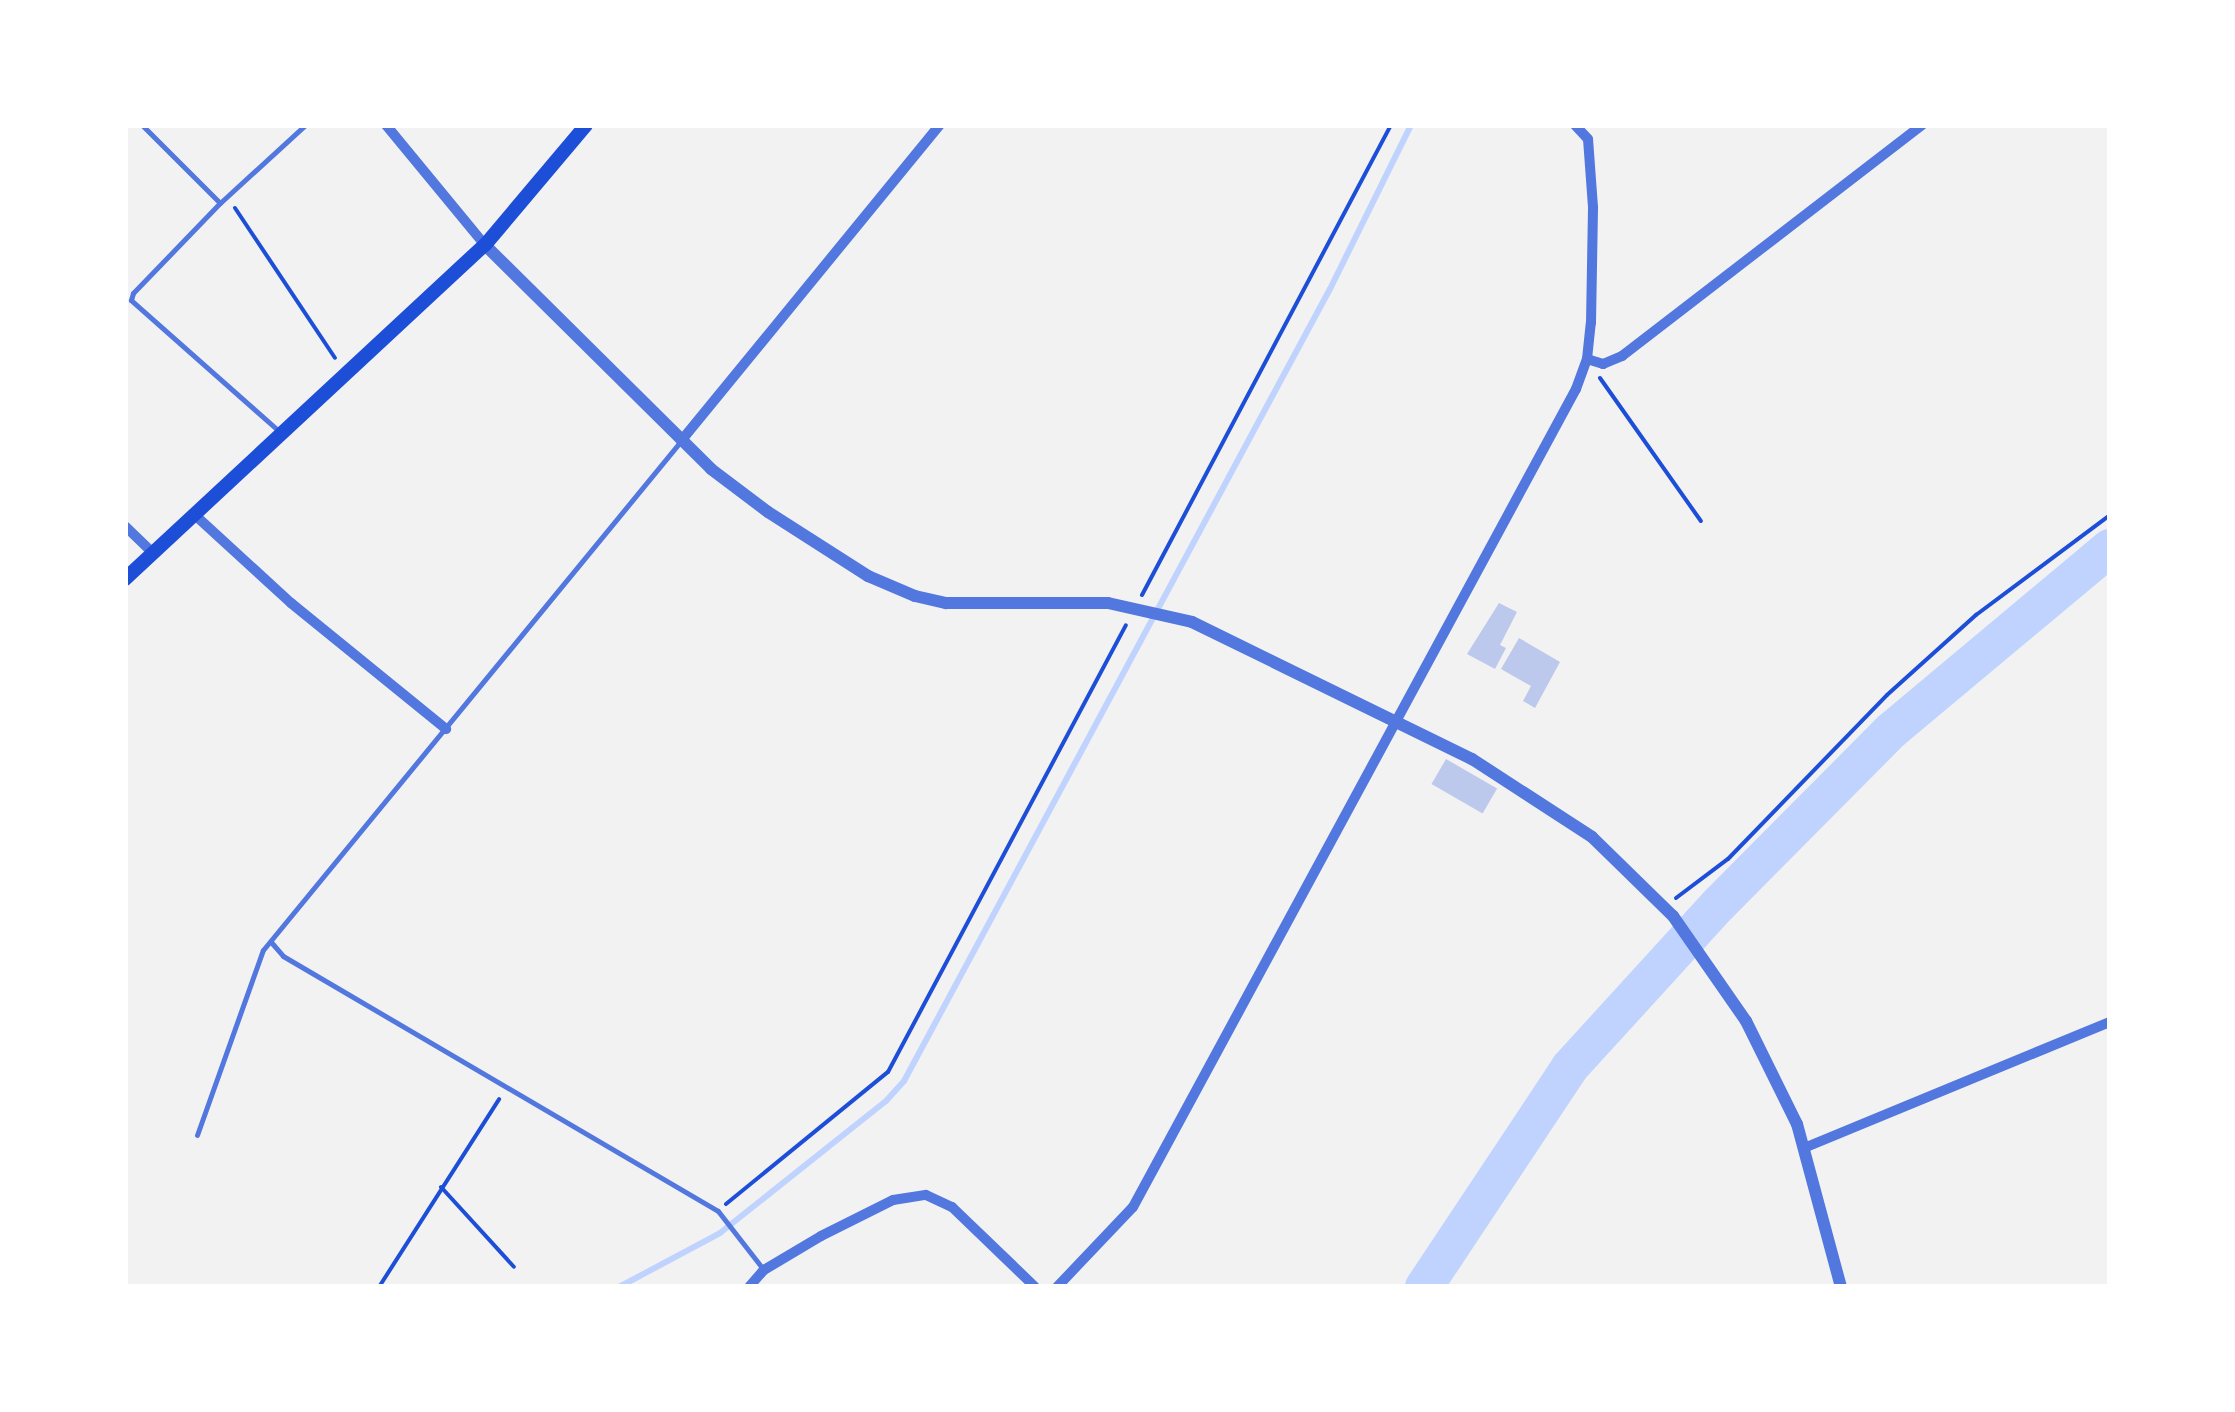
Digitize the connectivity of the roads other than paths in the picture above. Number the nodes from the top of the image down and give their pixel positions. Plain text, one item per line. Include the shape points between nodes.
1 (142, 125) edge
2 (305, 125) edge
3 (386, 125) edge
4 (586, 125) edge
5 (940, 125) edge
6 (1575, 125) edge
7 (1922, 125) edge
8 (220, 204) junction
9 (486, 246) junction
10 (1588, 360) junction
11 (282, 434) junction
12 (680, 441) junction
13 (196, 516) junction
14 (125, 526) edge
15 (153, 553) junction
16 (125, 579) edge
17 (1395, 718) junction
18 (446, 729) junction
19 (272, 942) junction
20 (2110, 1022) edge
21 (197, 1135) dead end
22 (1804, 1148) junction
23 (764, 1270) junction
24 (749, 1287) edge
25 (1035, 1287) edge
26 (1057, 1287) edge
27 (1841, 1287) edge

1 - 8 lane
2 - 8 lane
3 - 9 street
4 - 9 main road
5 - 12 street
6 - 10 street via 1588,139 1593,208
7 - 10 street via 1622,356 1604,364
8 - 11 lane via 132,300
9 - 11 main road
9 - 12 street
10 - 17 street
11 - 13 main road
12 - 17 street via 810,540 915,596 970,605 1142,607 1238,641
12 - 18 lane
13 - 15 main road
13 - 18 street
14 - 15 street
15 - 16 main road
17 - 22 street via 1565,817 1670,912 1768,1062
17 - 26 street via 1133,1207
18 - 19 lane
19 - 21 lane via 256,965
19 - 23 lane via 283,956 718,1210
20 - 22 street
22 - 27 street
23 - 24 street
23 - 25 street via 892,1200 926,1194 952,1207

